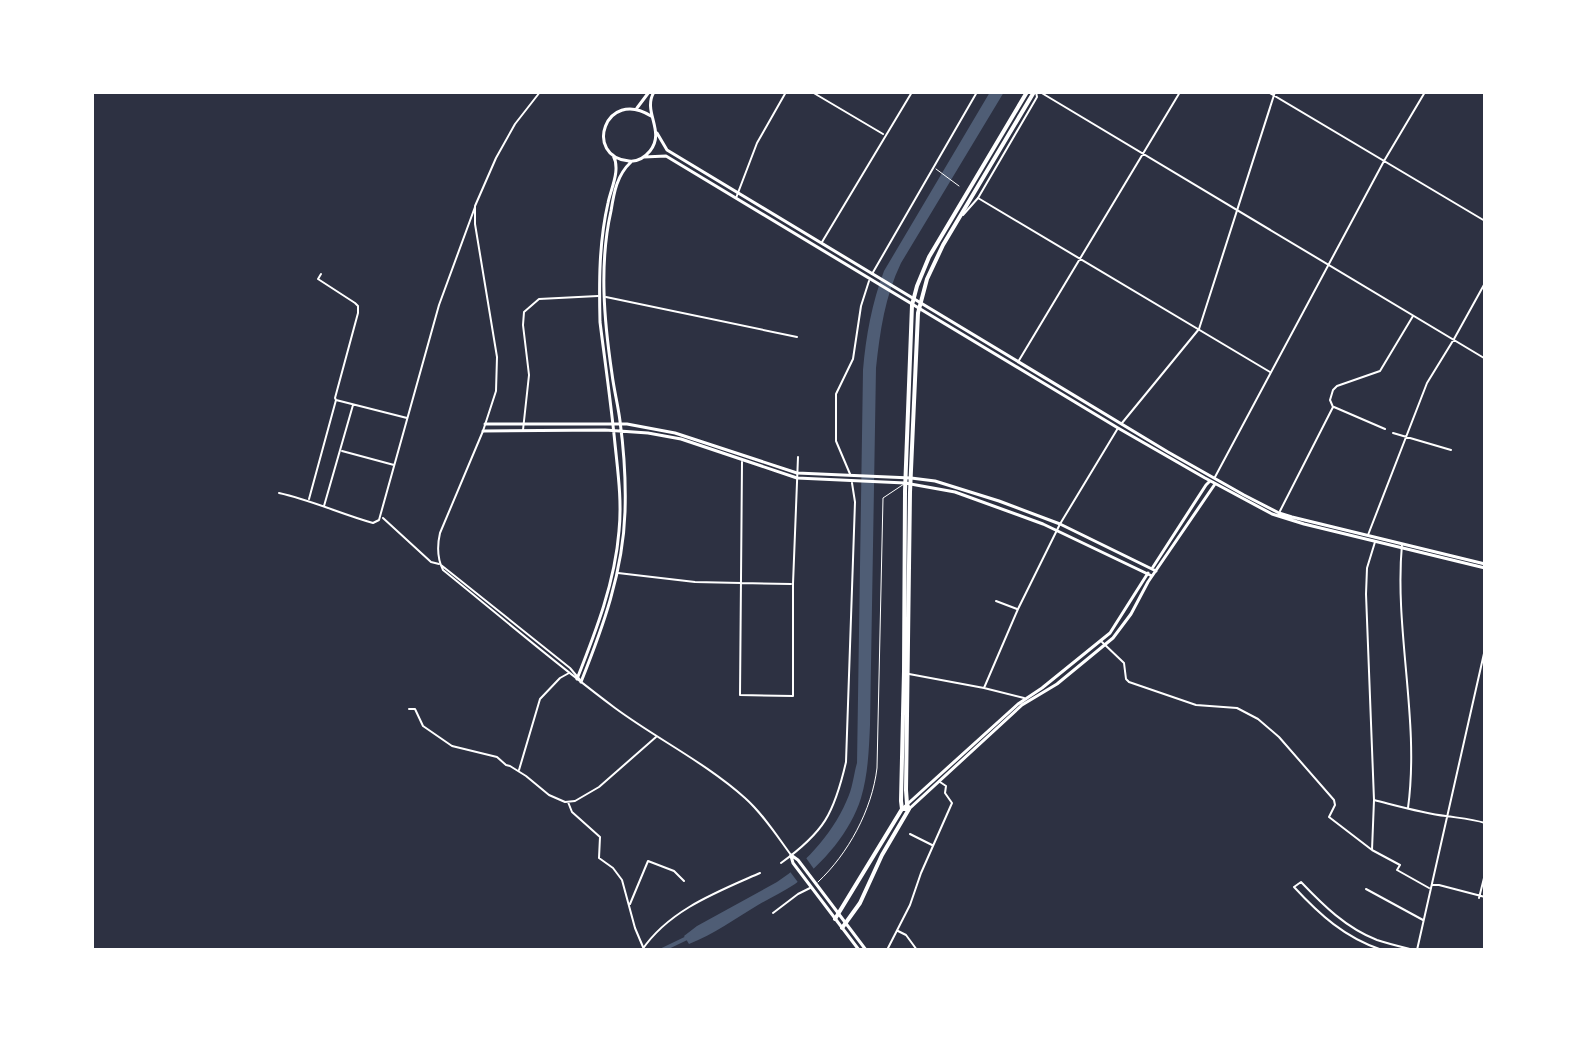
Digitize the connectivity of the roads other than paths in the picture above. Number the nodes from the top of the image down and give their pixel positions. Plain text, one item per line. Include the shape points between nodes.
1 (540, 92) edge
2 (652, 92) edge
3 (786, 92) edge
4 (812, 92) edge
5 (912, 92) edge
6 (977, 92) edge
7 (1027, 92) edge
8 (1037, 92) edge
9 (1180, 92) edge
10 (1268, 92) edge
11 (1425, 92) edge
12 (1275, 94) edge
13 (636, 108) junction
14 (651, 116) junction
15 (657, 133) junction
16 (885, 135) junction
17 (1143, 153) junction
18 (613, 155) junction
19 (644, 157) junction
20 (1384, 161) junction
21 (631, 162) junction
22 (934, 168) junction
23 (959, 186) dead end
24 (736, 196) junction
25 (978, 198) junction
26 (475, 206) junction
27 (1237, 209) junction
28 (1485, 221) edge
29 (957, 222) junction
30 (821, 244) junction
31 (818, 249) junction
32 (1081, 258) junction
33 (1329, 264) junction
34 (321, 274) dead end
35 (873, 274) junction
36 (870, 280) junction
37 (1485, 283) edge
38 (898, 293) junction
39 (602, 296) junction
40 (913, 302) junction
41 (920, 306) junction
42 (932, 314) junction
43 (1414, 316) junction
44 (1199, 329) junction
45 (797, 337) dead end
46 (1454, 339) junction
47 (1484, 358) edge
48 (1018, 362) junction
49 (1271, 372) junction
50 (336, 400) junction
51 (353, 405) junction
52 (1333, 407) junction
53 (408, 419) junction
54 (485, 424) junction
55 (613, 424) junction
56 (620, 424) junction
57 (524, 425) junction
58 (1120, 426) junction
59 (1385, 429) dead end
60 (483, 431) junction
61 (523, 431) junction
62 (614, 431) junction
63 (621, 431) junction
64 (1393, 433) dead end
65 (1406, 437) junction
66 (1451, 450) dead end
67 (341, 451) junction
68 (798, 457) dead end
69 (743, 461) junction
70 (395, 465) junction
71 (797, 475) junction
72 (850, 476) junction
73 (858, 479) junction
74 (908, 481) junction
75 (1213, 481) junction
76 (852, 482) junction
77 (279, 493) dead end
78 (309, 499) junction
79 (324, 506) dead end
80 (1278, 514) junction
81 (381, 517) junction
82 (1060, 524) junction
83 (1057, 530) junction
84 (1368, 535) junction
85 (1376, 539) junction
86 (1402, 546) junction
87 (440, 565) junction
88 (1485, 566) edge
89 (1154, 570) junction
90 (615, 572) junction
91 (1150, 575) junction
92 (741, 583) junction
93 (793, 584) junction
94 (996, 601) dead end
95 (1018, 609) junction
96 (1103, 643) junction
97 (1485, 649) edge
98 (570, 672) junction
99 (908, 674) junction
100 (1481, 675) edge
101 (579, 679) junction
102 (984, 688) junction
103 (1025, 698) junction
104 (409, 709) dead end
105 (656, 737) junction
106 (518, 771) junction
107 (939, 781) junction
108 (1374, 800) junction
109 (568, 802) junction
110 (908, 806) junction
111 (902, 809) junction
112 (1408, 809) junction
113 (1447, 817) junction
114 (1485, 823) edge
115 (910, 834) dead end
116 (933, 846) junction
117 (1372, 850) junction
118 (791, 855) junction
119 (781, 863) dead end
120 (760, 873) dead end
121 (1485, 874) edge
122 (684, 881) dead end
123 (816, 884) junction
124 (811, 887) junction
125 (1430, 887) junction
126 (1366, 889) dead end
127 (1479, 896) junction
128 (1485, 897) edge
129 (630, 905) junction
130 (773, 913) dead end
131 (837, 917) junction
132 (1423, 920) junction
133 (844, 926) junction
134 (897, 931) junction
135 (643, 949) edge
136 (859, 950) edge
137 (866, 950) edge
138 (887, 950) edge
139 (917, 950) edge
140 (1382, 950) edge
141 (1416, 950) edge

1 - 26 street via 502,147
2 - 13 main road
2 - 14 main road
3 - 24 street via 757,143
4 - 16 street
5 - 16 street
6 - 22 street
7 - 40 main road via 929,257
8 - 17 street
8 - 25 street
8 - 29 main road
9 - 17 street
10 - 12 street
11 - 20 street
12 - 20 street
12 - 27 street
13 - 14 main road
13 - 18 main road via 619,110 606,123 603,139
14 - 15 main road
15 - 19 main road
15 - 24 main road via 667,150
16 - 30 street
17 - 27 street
17 - 32 street
18 - 21 main road
18 - 39 main road via 616,172 602,235
19 - 21 main road
19 - 24 main road via 666,156
20 - 28 street
20 - 33 street
21 - 39 main road via 618,180 609,219
22 - 23 street
22 - 35 street
24 - 30 main road
24 - 31 main road
25 - 29 street
25 - 32 street
26 - 53 street via 439,305
26 - 54 street via 497,362 496,391
27 - 33 street
27 - 44 street
29 - 41 main road via 934,262
30 - 31 street
30 - 35 main road
31 - 36 main road
32 - 44 street
32 - 48 street
33 - 43 street
33 - 49 street
34 - 50 street via 318,279 358,306
35 - 38 main road
36 - 38 main road
36 - 72 street via 853,359 836,394 836,441
37 - 46 street
38 - 40 main road
39 - 45 street
39 - 55 main road via 600,322
39 - 56 main road
39 - 57 street via 539,299 524,312 529,375
40 - 41 main road
40 - 74 main road
41 - 42 main road
41 - 74 main road
42 - 48 main road
42 - 58 main road
43 - 46 street
43 - 52 street via 1380,371 1333,390
44 - 49 street
44 - 58 street
46 - 47 street
46 - 65 street via 1425,387
48 - 58 main road
49 - 75 street
50 - 51 street
50 - 78 street
51 - 53 street
51 - 67 street
52 - 59 street
52 - 80 street
53 - 70 street
54 - 57 main road
54 - 60 street
55 - 56 main road
55 - 57 main road
55 - 62 main road
56 - 63 main road
56 - 71 main road via 666,431
57 - 61 street
58 - 75 main road
58 - 82 street
60 - 61 main road
60 - 87 street via 441,529
61 - 62 main road
62 - 63 main road
62 - 90 main road via 619,482
63 - 69 main road via 671,437
63 - 90 main road via 625,511
64 - 65 street
65 - 66 street
65 - 84 street
67 - 70 street
67 - 79 street
68 - 71 street
69 - 71 main road
69 - 92 street
70 - 81 street
71 - 72 main road
71 - 76 main road
71 - 93 street
72 - 73 main road
73 - 74 main road
73 - 76 main road
74 - 82 main road via 953,485
74 - 83 main road via 955,492
74 - 99 main road
74 - 111 main road
74 - 123 street via 883,498 875,786 856,834
75 - 80 main road
75 - 89 main road
76 - 118 street via 846,762 829,816
77 - 78 street
78 - 81 street via 373,523
80 - 84 main road
80 - 85 main road
81 - 87 street
82 - 83 street
82 - 89 main road
83 - 91 main road
83 - 95 street
84 - 85 main road
85 - 86 main road
85 - 108 street via 1366,594
86 - 88 main road
86 - 112 street via 1412,778
87 - 98 street
87 - 101 street
89 - 91 main road
90 - 92 street
90 - 101 main road
91 - 96 main road
92 - 93 street
92 - 93 street via 740,695 793,696
94 - 95 street
95 - 102 street
96 - 103 main road
96 - 107 main road via 1057,684 1022,705
96 - 117 street via 1124,663 1129,682 1196,705 1237,708 1266,725 1334,800 1329,817
97 - 100 street
98 - 101 street
98 - 106 street via 540,699
99 - 102 street
99 - 110 main road
100 - 113 street
101 - 105 street
102 - 103 street
103 - 110 main road
104 - 106 street via 452,746 497,757
105 - 109 street via 599,787
105 - 118 street via 747,800
106 - 109 street via 557,800
107 - 110 main road
107 - 116 street via 952,803
108 - 112 street
108 - 117 street
109 - 129 street via 600,837 599,858 620,876
110 - 111 main road
110 - 133 main road
111 - 131 main road
112 - 113 street
113 - 114 street
113 - 125 street
115 - 116 street
116 - 134 street
117 - 125 street
118 - 119 street
118 - 123 main road
118 - 124 main road
120 - 135 street via 673,917
121 - 127 street
122 - 129 street via 648,861
123 - 131 main road
124 - 130 street
124 - 131 main road
125 - 127 street
125 - 132 street
126 - 132 street
127 - 128 street
129 - 135 street
131 - 133 main road
132 - 141 street
133 - 136 main road
133 - 137 main road
134 - 138 street
134 - 139 street
140 - 141 street via 1336,927 1294,887 1301,882 1362,933

